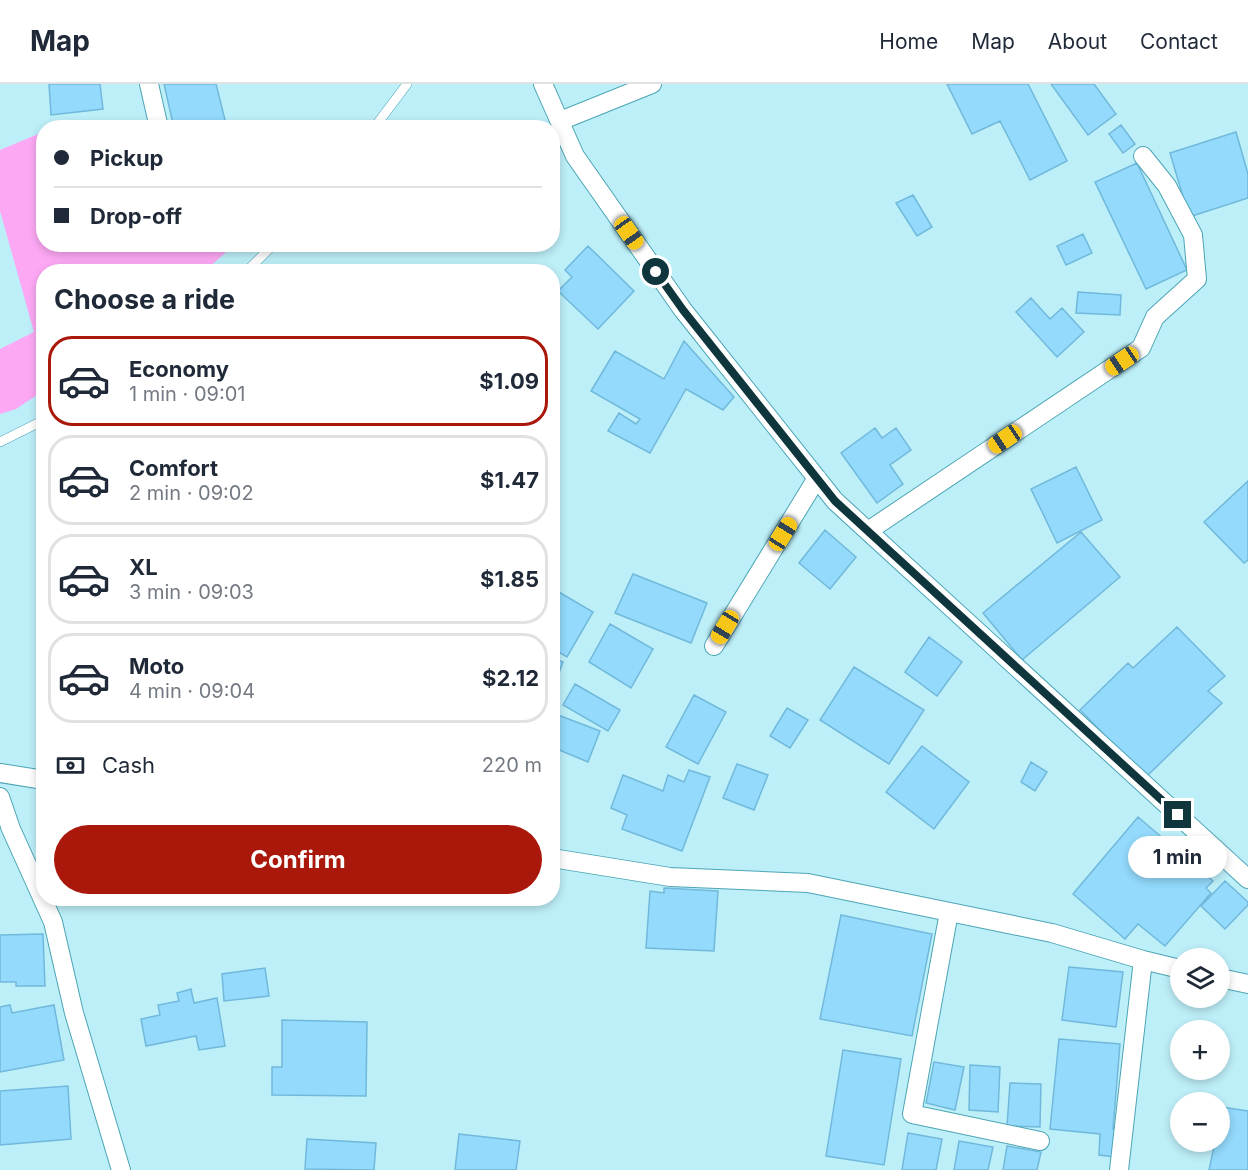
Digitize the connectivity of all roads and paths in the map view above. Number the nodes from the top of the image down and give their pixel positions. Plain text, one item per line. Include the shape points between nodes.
1 (149, 84) edge
2 (407, 84) edge
3 (543, 84) edge
4 (652, 84) edge
5 (157, 120) edge
6 (380, 120) edge
7 (560, 120) edge
8 (560, 121) joint
9 (1143, 156) dead end
10 (266, 252) edge
11 (254, 264) edge
12 (36, 424) edge
13 (0, 442) edge
14 (817, 478) junction
15 (868, 531) junction
16 (714, 646) dead end
17 (0, 773) edge
18 (36, 779) edge
19 (0, 797) edge
20 (560, 859) edge
21 (1248, 879) edge
22 (36, 884) edge
23 (46, 906) edge
24 (949, 912) junction
25 (1143, 960) junction
26 (1170, 967) edge
27 (1230, 980) edge
28 (1248, 984) edge
29 (1040, 1142) dead end
30 (121, 1170) edge
31 (1119, 1170) edge

1 - 5 street
2 - 6 lane
3 - 7 street
4 - 8 street
8 - 14 street via 575,156 683,310
9 - 15 street via 1167,186 1193,235 1197,279 1155,316 1141,348
10 - 11 lane
12 - 13 lane
14 - 15 street
14 - 16 street
15 - 21 street
17 - 18 street
19 - 22 street
20 - 24 street via 670,877 808,883
23 - 30 street
24 - 25 street via 1052,933
24 - 29 street via 912,1114
25 - 26 street
25 - 31 street
27 - 28 street

